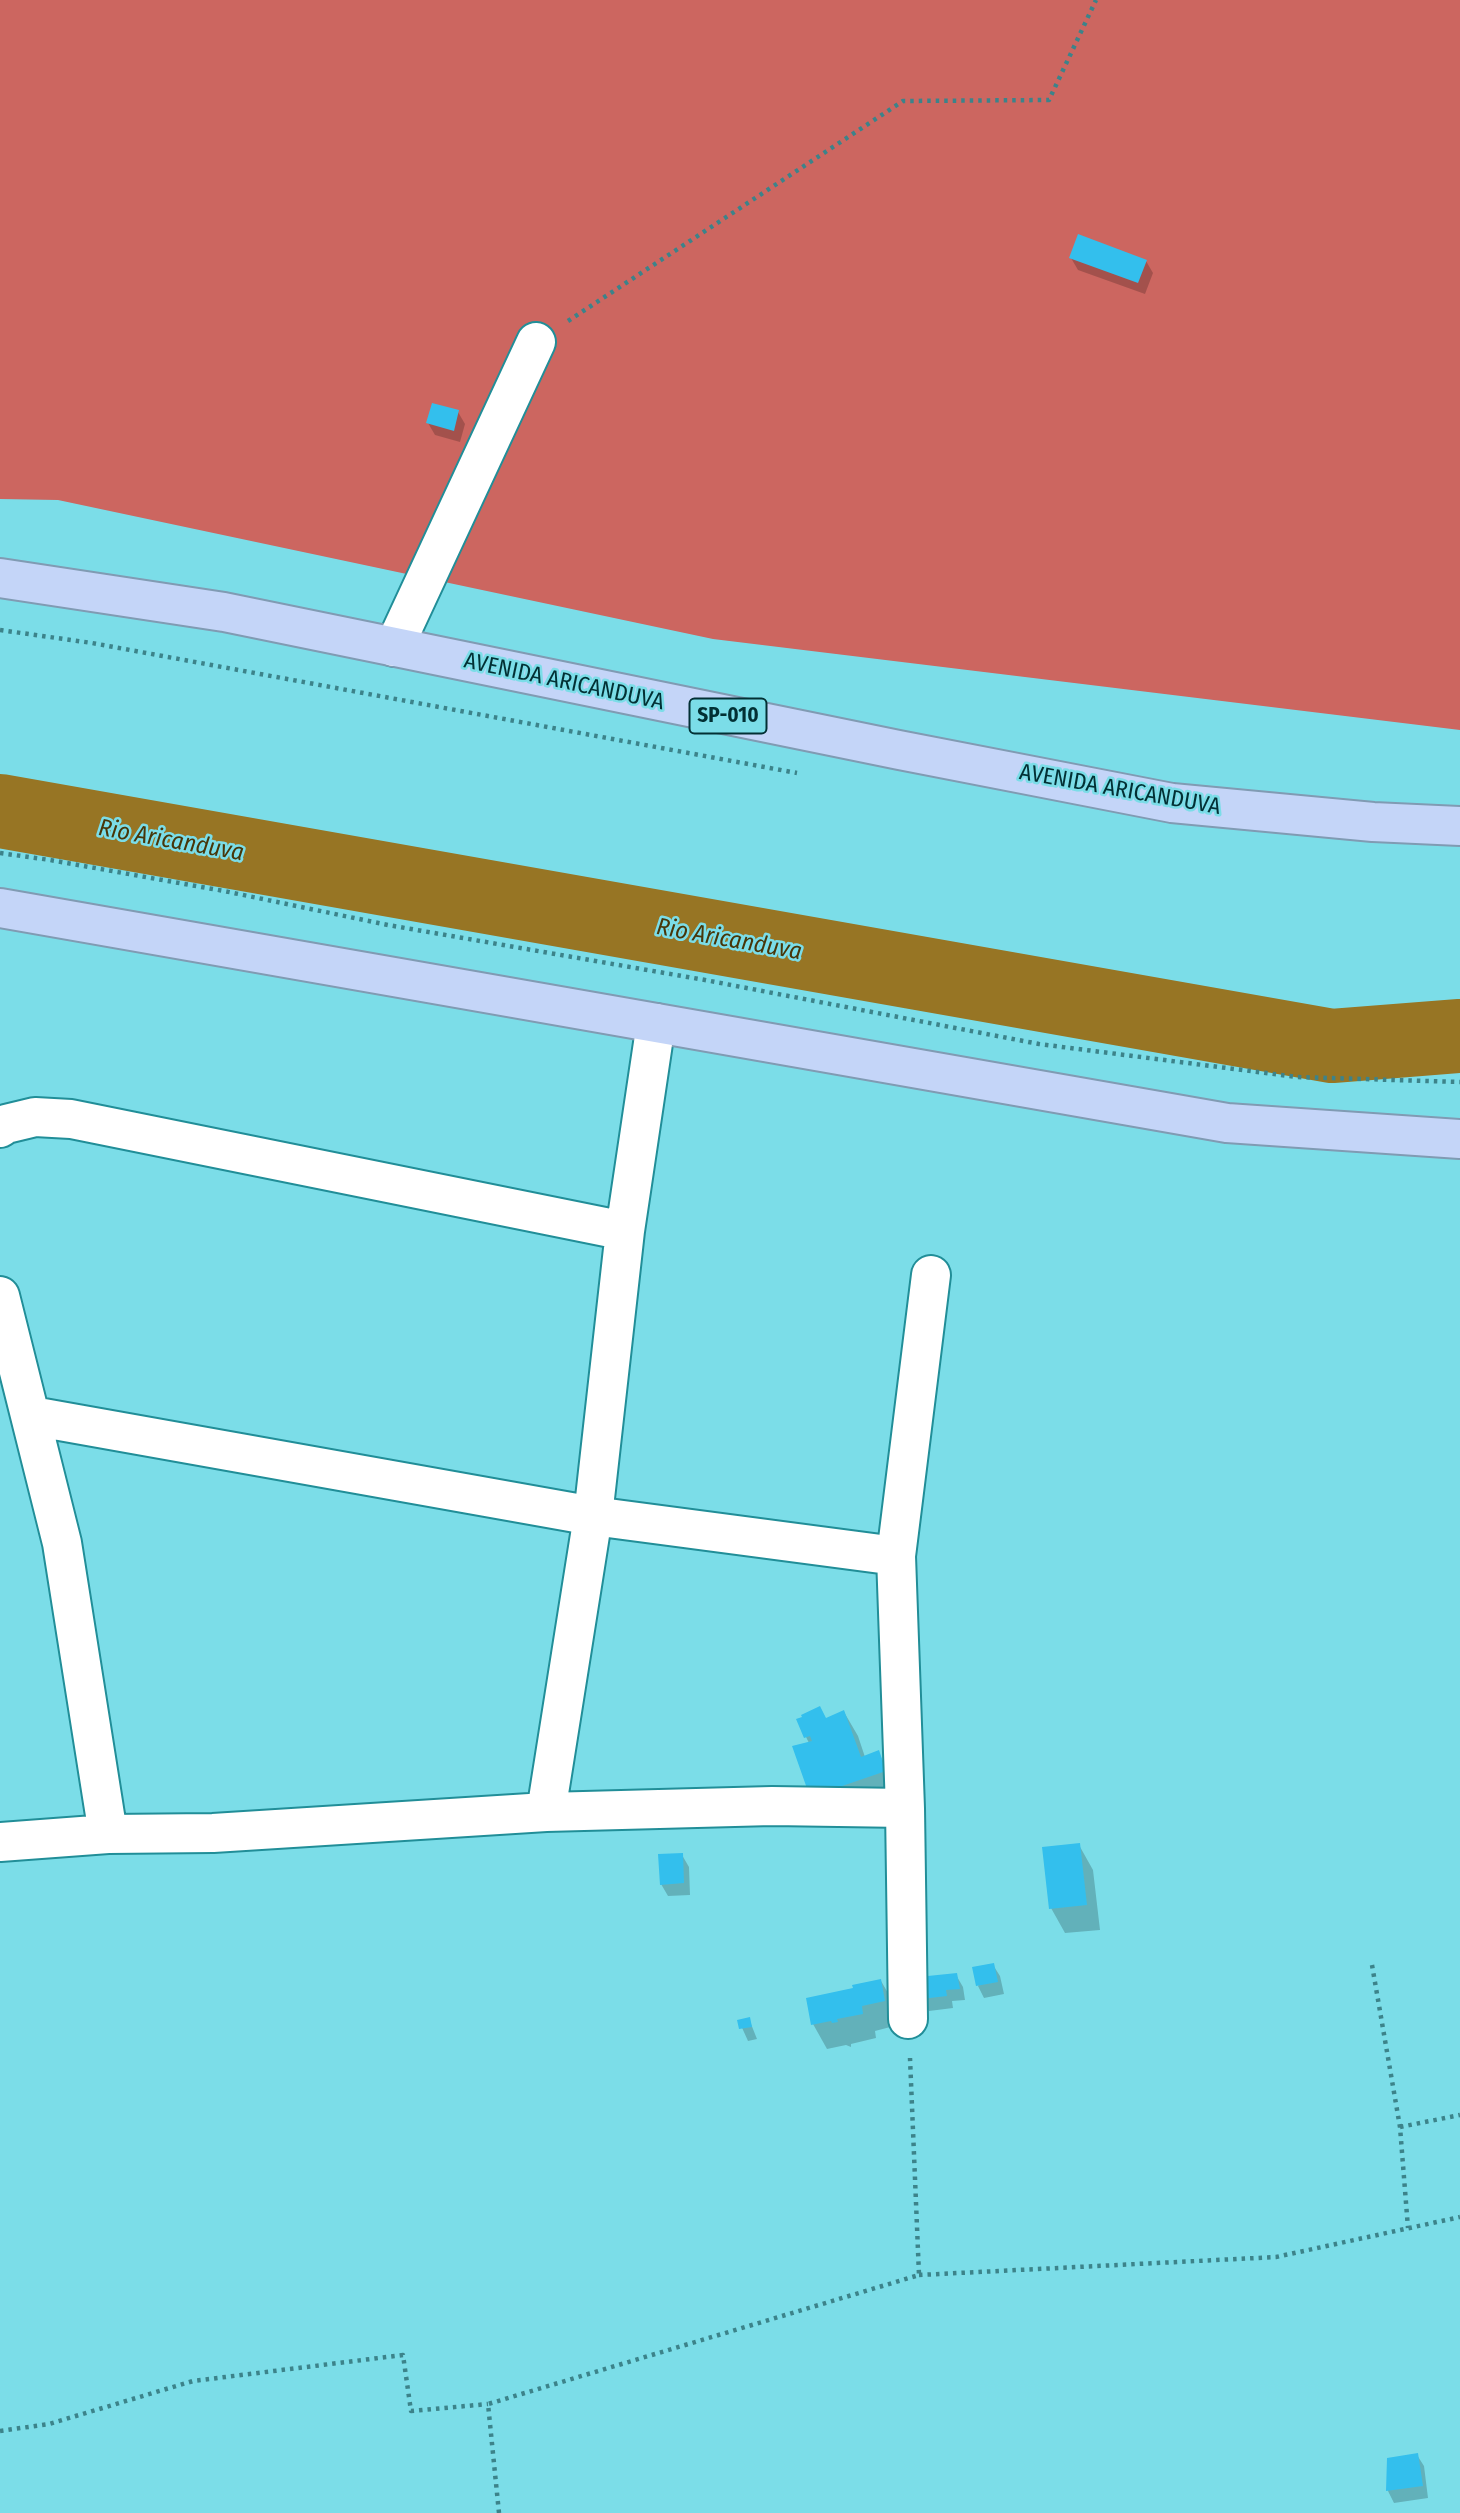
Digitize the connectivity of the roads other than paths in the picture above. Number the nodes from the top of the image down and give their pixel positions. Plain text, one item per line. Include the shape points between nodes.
1 (536, 342) road end
2 (0, 578) edge
3 (394, 647) junction
4 (1460, 826) edge
5 (0, 908) edge
6 (656, 1023) junction
7 (0, 1128) edge
8 (1460, 1139) edge
9 (625, 1231) junction
10 (931, 1275) dead end
11 (0, 1296) edge
12 (32, 1416) junction
13 (593, 1516) junction
14 (896, 1556) junction
15 (905, 1808) junction
16 (546, 1812) junction
17 (108, 1834) junction
18 (0, 1842) edge
19 (908, 2019) road end

1 - 3 street
2 - 3 highway, AVENIDA ARICANDUVA / SP-010 via 224,612
3 - 4 highway, AVENIDA ARICANDUVA / SP-010 via 1172,803
5 - 6 highway
6 - 8 highway via 1227,1123
6 - 9 street
7 - 9 street via 35,1117 71,1119
9 - 13 street
10 - 14 street
11 - 12 street
12 - 13 street
12 - 17 street via 62,1542
13 - 14 street
13 - 16 street
14 - 15 street
15 - 16 street
15 - 19 street
16 - 17 street via 213,1833
17 - 18 street

